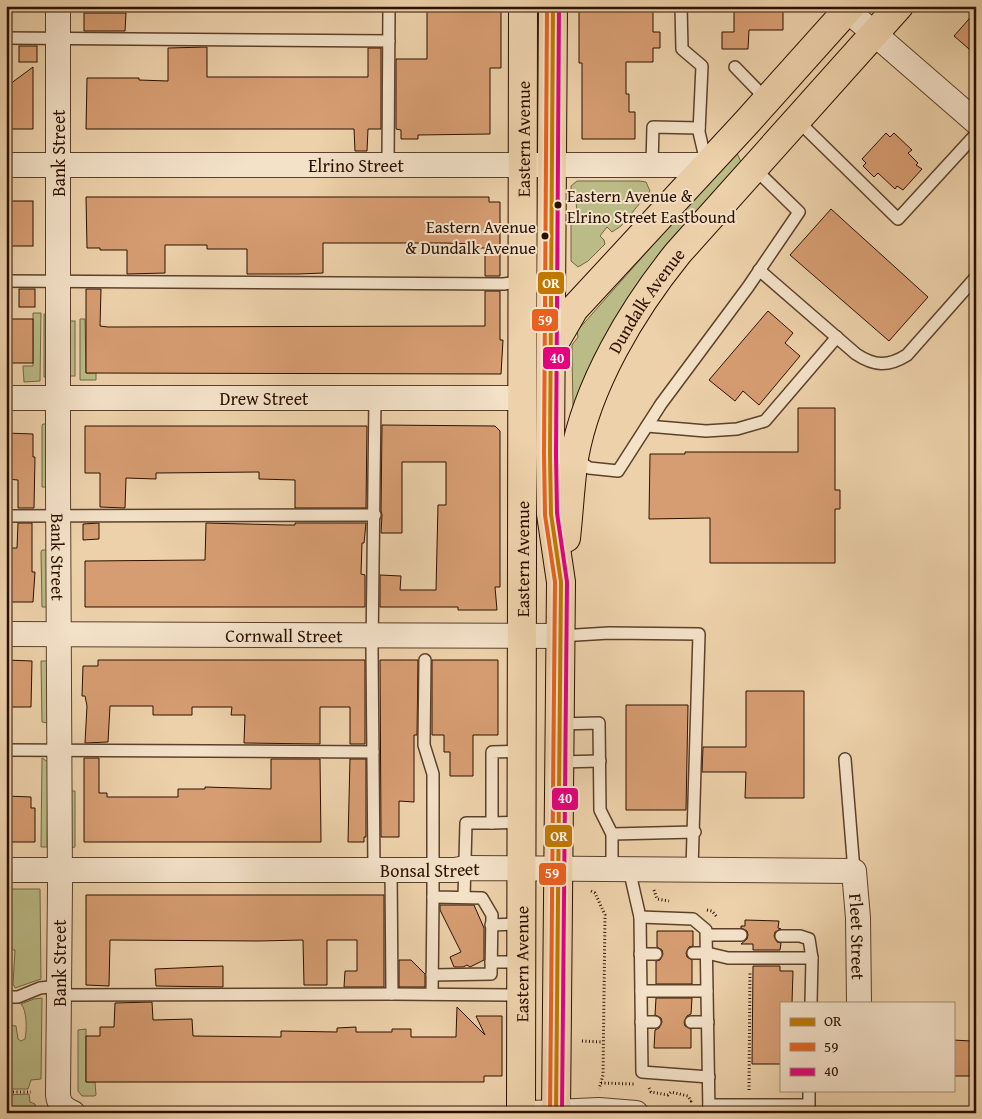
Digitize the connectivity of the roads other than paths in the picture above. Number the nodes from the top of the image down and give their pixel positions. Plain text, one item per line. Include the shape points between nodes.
1 (58, 6) edge
2 (389, 6) edge
3 (523, 6) edge
4 (553, 6) edge
5 (681, 6) edge
6 (899, 6) edge
7 (849, 8) edge
8 (874, 34) junction
9 (6, 38) edge
10 (58, 38) junction
11 (389, 41) junction
12 (736, 67) dead end
13 (767, 100) junction
14 (797, 120) junction
15 (747, 122) junction
16 (976, 122) edge
17 (699, 128) junction
18 (976, 134) edge
19 (58, 164) junction
20 (6, 165) edge
21 (388, 165) junction
22 (522, 165) junction
23 (652, 165) junction
24 (707, 165) junction
25 (553, 166) junction
26 (754, 168) junction
27 (759, 270) junction
28 (976, 277) edge
29 (6, 281) edge
30 (58, 281) junction
31 (522, 281) junction
32 (837, 337) junction
33 (551, 349) junction
34 (6, 398) edge
35 (58, 398) junction
36 (375, 398) junction
37 (522, 398) junction
38 (647, 426) junction
39 (574, 458) junction
40 (375, 515) junction
41 (6, 516) edge
42 (58, 516) junction
43 (561, 582) junction
44 (6, 634) edge
45 (59, 634) junction
46 (373, 635) junction
47 (522, 636) junction
48 (560, 636) junction
49 (425, 660) dead end
50 (559, 724) junction
51 (6, 750) edge
52 (58, 751) junction
53 (521, 751) junction
54 (373, 752) junction
55 (845, 759) dead end
56 (559, 762) junction
57 (600, 762) junction
58 (521, 822) junction
59 (492, 823) junction
60 (695, 832) junction
61 (612, 834) junction
62 (465, 868) junction
63 (521, 869) junction
64 (558, 869) junction
65 (620, 869) junction
66 (692, 869) junction
67 (6, 870) edge
68 (59, 870) junction
69 (382, 870) junction
70 (433, 870) junction
71 (854, 871) junction
72 (433, 897) junction
73 (464, 897) junction
74 (640, 917) junction
75 (521, 924) junction
76 (492, 925) junction
77 (706, 935) junction
78 (740, 935) dead end
79 (781, 936) dead end
80 (693, 953) dead end
81 (707, 953) junction
82 (640, 954) junction
83 (656, 954) dead end
84 (812, 958) junction
85 (491, 962) junction
86 (521, 962) junction
87 (432, 975) junction
88 (59, 991) junction
89 (641, 991) junction
90 (708, 991) junction
91 (392, 994) junction
92 (432, 994) junction
93 (521, 995) junction
94 (6, 998) edge
95 (811, 1002) edge
96 (859, 1002) edge
97 (641, 1022) junction
98 (655, 1022) dead end
99 (691, 1022) dead end
100 (708, 1022) junction
101 (709, 1077) junction
102 (809, 1092) edge
103 (709, 1109) edge
104 (68, 1110) edge
105 (548, 1112) edge
106 (521, 1113) edge
107 (636, 1113) edge

1 - 10 street, Bank Street
2 - 11 lane
3 - 22 main road, Eastern Avenue
4 - 25 main road, Eastern Avenue
5 - 17 lane via 682,49 702,66
6 - 8 main road, Dundalk Avenue
7 - 8 street
7 - 13 main road
8 - 14 main road, Dundalk Avenue
8 - 16 street
9 - 10 lane
10 - 11 lane
10 - 19 street, Bank Street
11 - 21 lane
12 - 13 lane
13 - 15 main road
14 - 18 lane via 898,219
14 - 26 main road, Dundalk Avenue
15 - 24 main road
15 - 26 main road via 746,147
17 - 23 lane via 653,127
17 - 24 lane
19 - 20 street, Elrino Street
19 - 21 street, Elrino Street
19 - 30 street, Bank Street
21 - 22 street, Elrino Street
22 - 25 street, Elrino Street
22 - 31 main road, Eastern Avenue
23 - 24 street, Elrino Street
23 - 25 street, Elrino Street
24 - 33 main road via 574,310
25 - 33 main road, Eastern Avenue
26 - 27 lane via 800,212
26 - 39 main road, Dundalk Avenue via 654,282 618,340 587,411
27 - 32 lane
27 - 38 lane
28 - 32 lane via 899,360 869,363
29 - 30 lane
30 - 31 lane via 504,284
30 - 35 street, Bank Street
31 - 37 main road, Eastern Avenue
32 - 38 lane via 765,421 737,429 706,431
33 - 37 main road
33 - 43 main road, Eastern Avenue via 551,514
34 - 35 street, Drew Street
35 - 36 street, Drew Street
35 - 42 street, Bank Street
36 - 37 street, Drew Street
36 - 40 lane
37 - 47 main road, Eastern Avenue
38 - 39 lane via 618,471 589,468
39 - 43 main road, Dundalk Avenue
40 - 42 lane
40 - 46 lane
41 - 42 lane
42 - 45 street, Bank Street
43 - 48 main road, Eastern Avenue
44 - 45 street, Cornwall Street
45 - 46 street, Cornwall Street
45 - 52 street, Bank Street
46 - 47 street, Cornwall Street
46 - 54 lane
47 - 48 street, Cornwall Street
47 - 53 main road, Eastern Avenue
48 - 50 main road, Eastern Avenue
48 - 60 lane via 699,634
49 - 70 lane via 424,745 433,774
50 - 56 main road, Eastern Avenue
50 - 57 lane via 600,724
51 - 52 lane
52 - 54 lane
52 - 68 street, Bank Street
53 - 58 main road, Eastern Avenue
53 - 59 lane via 492,752
54 - 69 lane
55 - 71 lane
56 - 57 lane
56 - 64 main road, Eastern Avenue
57 - 61 lane via 600,810
58 - 59 lane
58 - 63 main road, Eastern Avenue
59 - 62 lane via 466,823
60 - 61 lane
60 - 66 lane
61 - 65 lane
62 - 63 street, Bonsal Street
62 - 70 street, Bonsal Street
62 - 73 lane
63 - 64 street, Bonsal Street
63 - 75 main road, Eastern Avenue
64 - 65 street, Bonsal Street
64 - 105 main road, Eastern Avenue
65 - 66 street, Bonsal Street
65 - 74 lane
66 - 71 street, Bonsal Street
67 - 68 street, Bonsal Street
68 - 69 street, Bonsal Street
68 - 88 street, Bank Street
69 - 70 street, Bonsal Street
69 - 91 lane
70 - 72 lane
71 - 96 street, Fleet Street
72 - 73 lane
72 - 87 lane
73 - 76 lane via 482,898 492,915
74 - 77 lane via 693,919 706,930
74 - 82 lane
75 - 76 lane
75 - 86 main road, Eastern Avenue
76 - 85 lane
77 - 78 lane
77 - 81 lane
79 - 84 lane via 809,939
80 - 81 lane
81 - 84 lane via 728,958
81 - 90 lane
82 - 83 lane
82 - 89 lane
84 - 95 lane
85 - 86 lane
85 - 87 lane via 491,974
86 - 93 main road, Eastern Avenue
87 - 92 lane
88 - 91 lane
88 - 94 lane via 40,988
88 - 104 street, Bank Street via 58,1095 59,1102
89 - 90 lane
89 - 97 lane
90 - 100 lane
91 - 92 lane
92 - 93 lane
93 - 106 main road, Eastern Avenue
97 - 98 lane
97 - 101 lane via 642,1072
99 - 100 lane
100 - 101 lane
101 - 103 lane
102 - 103 lane via 809,1105
105 - 107 street via 615,1110

